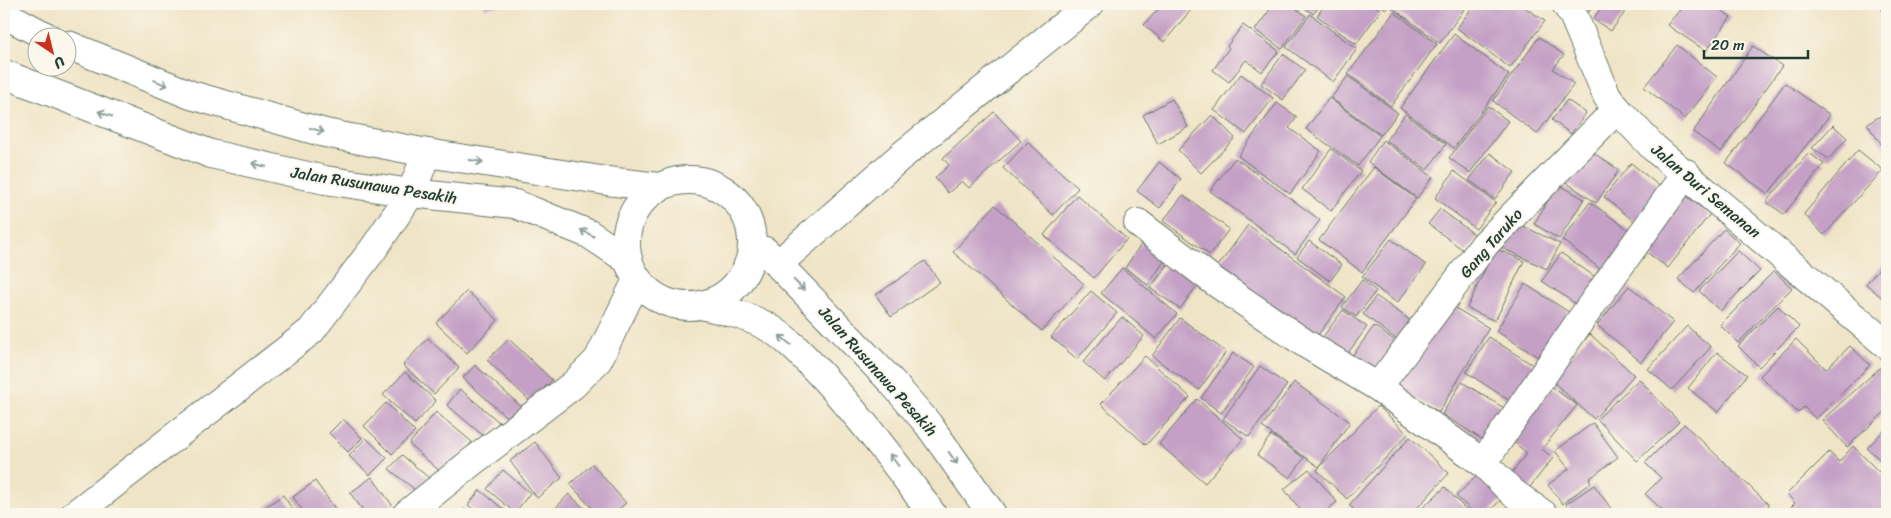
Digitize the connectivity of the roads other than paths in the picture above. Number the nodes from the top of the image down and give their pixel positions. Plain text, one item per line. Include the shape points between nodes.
1 (8, 4) edge
2 (1090, 4) edge
3 (1566, 4) edge
4 (4, 15) edge
5 (29, 28) edge
6 (78, 50) edge
7 (4, 74) edge
8 (1617, 109) junction
9 (427, 153) junction
10 (1686, 173) junction
11 (659, 187) junction
12 (410, 193) junction
13 (1138, 223) dead end
14 (752, 237) junction
15 (778, 264) junction
16 (633, 270) junction
17 (701, 305) junction
18 (1887, 345) edge
19 (1378, 388) junction
20 (1483, 463) junction
21 (1532, 511) edge
22 (75, 514) edge
23 (407, 514) edge
24 (932, 514) edge
25 (992, 514) edge

1 - 4 street
2 - 15 street via 900,157
3 - 8 street, Jalan Duri Semanan via 1607,96
4 - 5 street
6 -> 9 street via 191,95 325,133
12 -> 7 street, Jalan Rusunawa Pesakih via 325,180 211,154
8 - 10 street, Jalan Duri Semanan via 1654,148
8 - 19 street, Gang Taruko via 1486,244
9 -> 11 street
9 - 12 street
10 - 18 street, Jalan Duri Semanan
10 - 20 street
11 - 14 street via 694,179 712,183 740,205
11 - 16 street via 646,196 629,222 626,237
16 -> 12 street, Jalan Rusunawa Pesakih via 590,234 515,204
12 - 22 street via 374,248 311,331
13 - 19 street via 1215,282
14 - 15 street, Jalan Rusunawa Pesakih
14 - 17 street via 750,262 738,284 718,299
15 -> 25 street, Jalan Rusunawa Pesakih via 928,424
16 - 17 street via 650,293 666,302 683,306
16 - 23 street via 598,360 573,385
24 -> 17 street via 889,454 802,354 768,327 740,314
19 - 20 street
20 - 21 street

